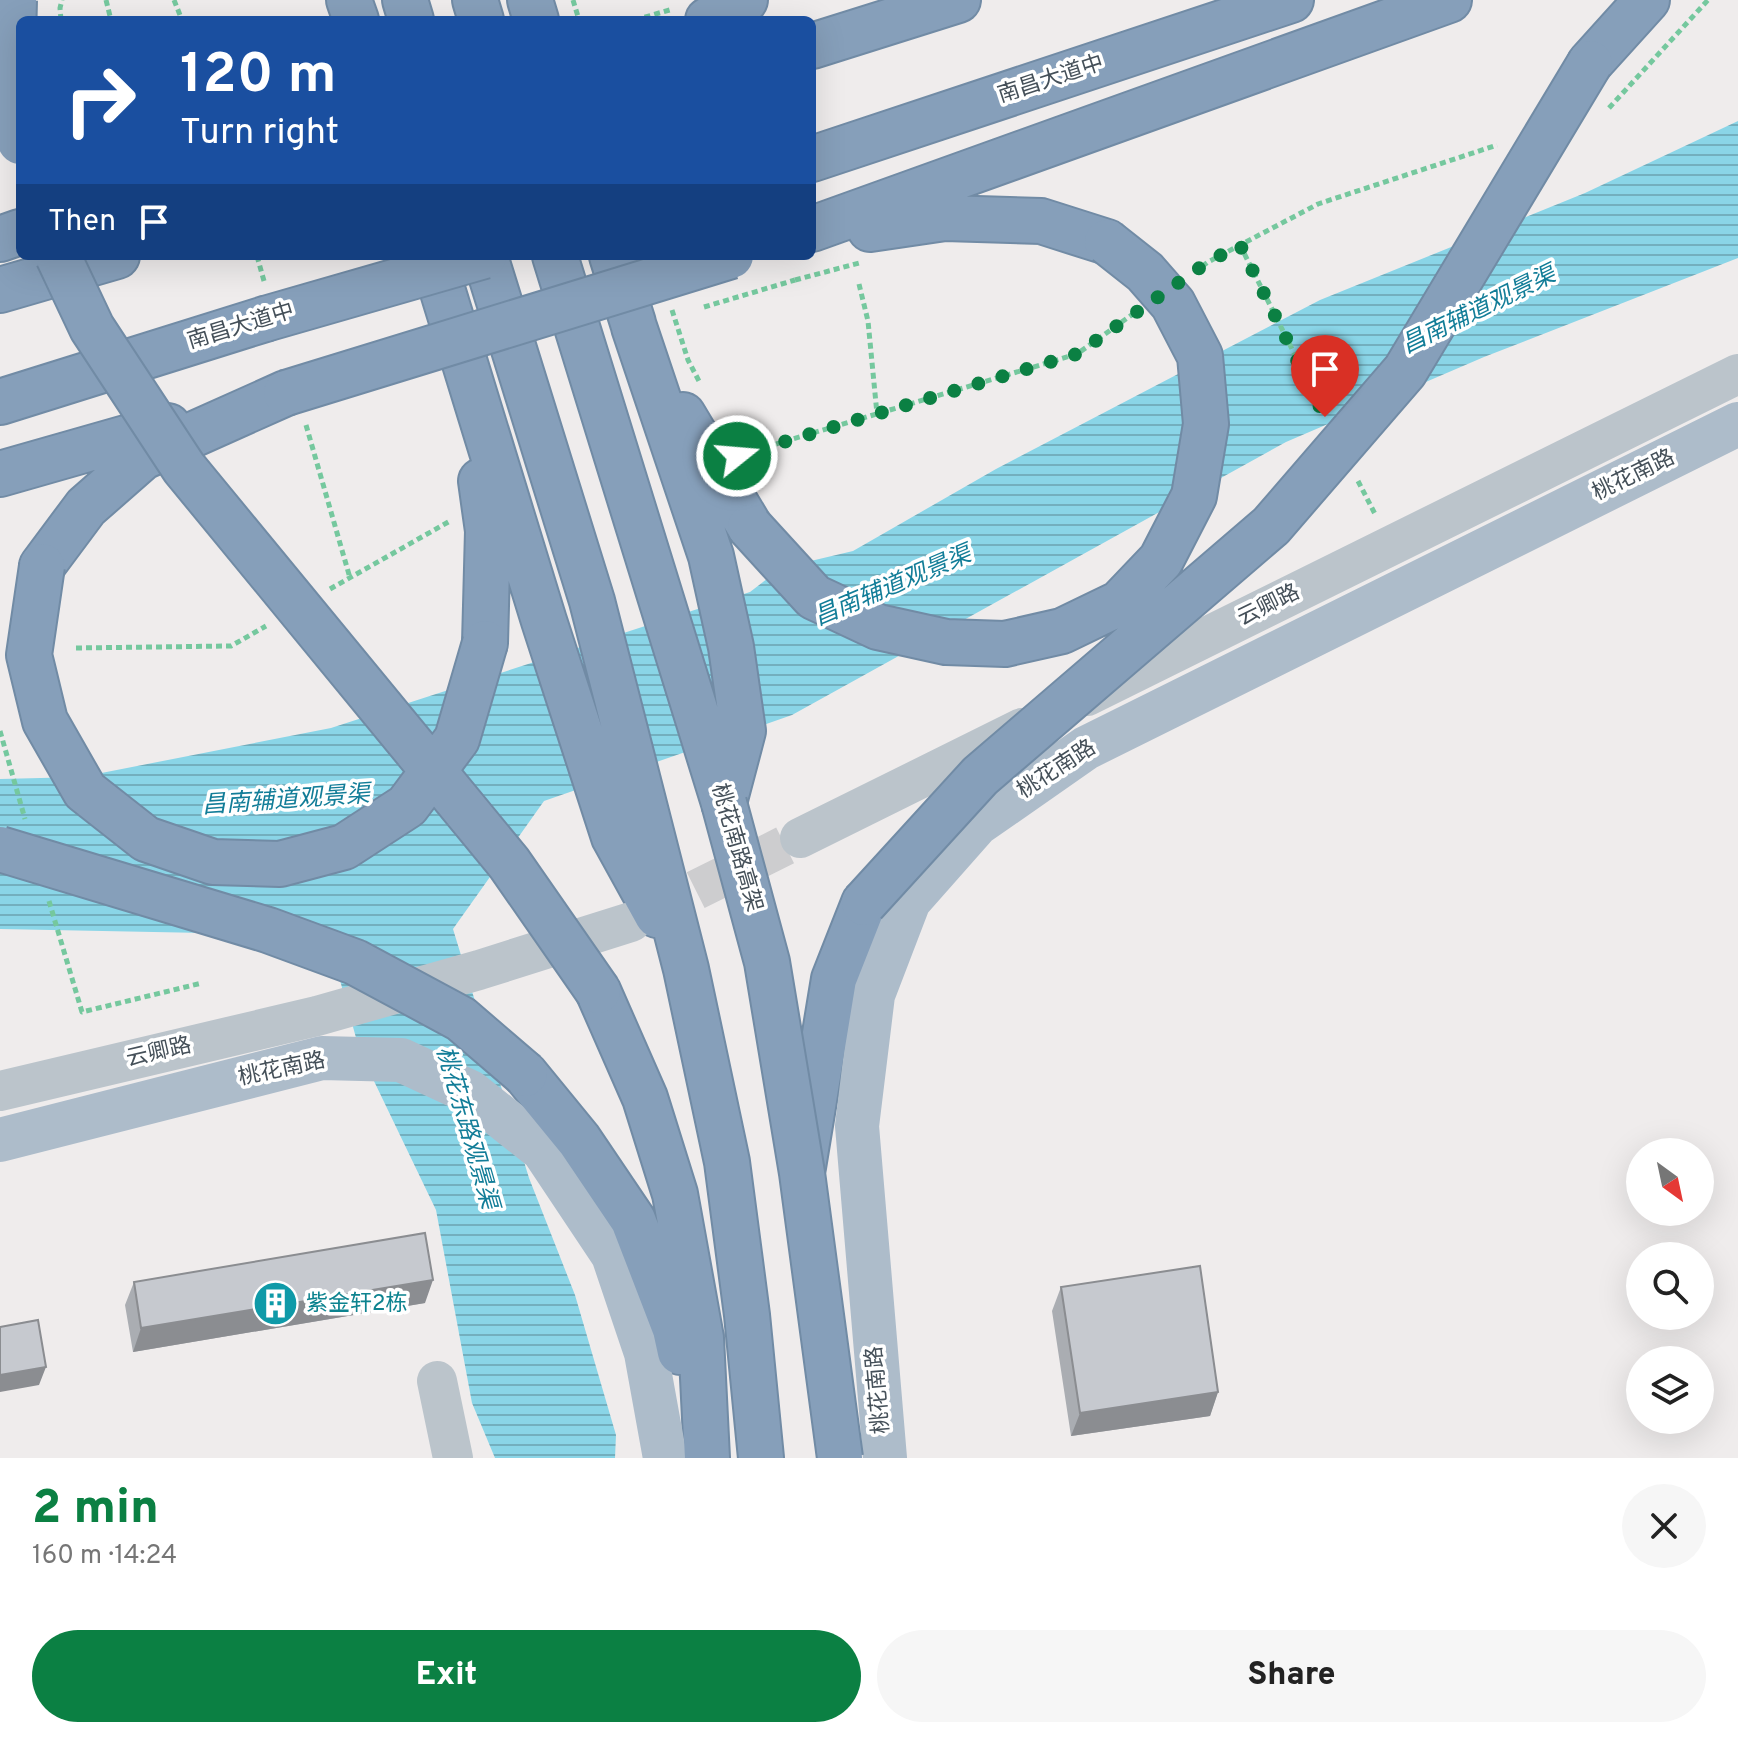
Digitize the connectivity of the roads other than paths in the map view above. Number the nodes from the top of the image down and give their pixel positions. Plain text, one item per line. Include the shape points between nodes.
1 (14, 0) edge
2 (958, 0) edge
3 (1291, 0) edge
4 (1449, 0) edge
5 (1647, 0) edge
6 (816, 45) edge
7 (16, 109) edge
8 (816, 158) edge
9 (816, 228) edge
10 (816, 236) edge
11 (60, 260) edge
12 (103, 260) edge
13 (470, 260) edge
14 (485, 260) edge
15 (556, 260) edge
16 (613, 260) edge
17 (718, 260) edge
18 (437, 273) edge
19 (0, 290) edge
20 (634, 327) junction
21 (1738, 374) edge
22 (286, 393) junction
23 (0, 402) edge
24 (1738, 424) edge
25 (0, 474) edge
26 (724, 803) junction
27 (633, 833) junction
28 (800, 838) tunnel mouth
29 (0, 849) edge
30 (631, 922) tunnel mouth
31 (320, 1037) junction
32 (0, 1091) edge
33 (0, 1140) edge
34 (802, 1173) junction
35 (437, 1381) dead end
36 (453, 1458) edge
37 (665, 1458) edge
38 (704, 1458) edge
39 (761, 1458) edge
40 (840, 1458) edge
41 (885, 1458) edge

1 - 7 highway, bridge
2 - 6 highway
3 - 8 highway, 南昌大道中
4 - 9 highway
5 - 34 highway, bridge via 1590,63 1395,383 1271,526 980,776 864,903 834,979
10 - 20 highway, bridge via 945,218 1041,221 1107,242 1145,272 1173,304 1200,356 1206,424 1194,496 1161,560 1120,603 1062,631 1005,644 946,642 878,627 814,597 750,527
11 - 38 highway, bridge via 92,328 184,468 509,863 598,991 645,1098 675,1194 701,1338
12 - 19 highway
13 - 23 highway, 南昌大道中, bridge
14 - 27 highway via 592,601
15 - 26 highway, 桃花南路高架
16 - 20 highway
17 - 22 highway, bridge
18 - 22 highway, bridge via 477,449 488,531 485,643 457,739 407,806 344,847 280,864 213,862 146,839 85,791 45,721 29,655 42,566 86,507 143,457
18 - 27 highway via 544,621
20 - 26 highway via 711,556 731,647 743,731
21 - 28 street, 云卿路
22 - 25 highway
24 - 41 main road, 桃花南路 via 1086,748 977,824 909,901 873,995 857,1126
26 - 34 highway, 桃花南路高架, bridge via 767,962
27 - 39 highway via 686,969 727,1162
29 - 38 highway, bridge via 268,930 355,962 461,1019 525,1074 579,1140 633,1220 675,1329
30 - 31 street, 云卿路 via 479,970
31 - 32 street, 云卿路
31 - 33 main road, 桃花南路
31 - 37 main road, 桃花南路 via 401,1060 470,1092 543,1150 613,1255 646,1353
34 - 40 highway, 桃花南路高架, bridge
35 - 36 street

